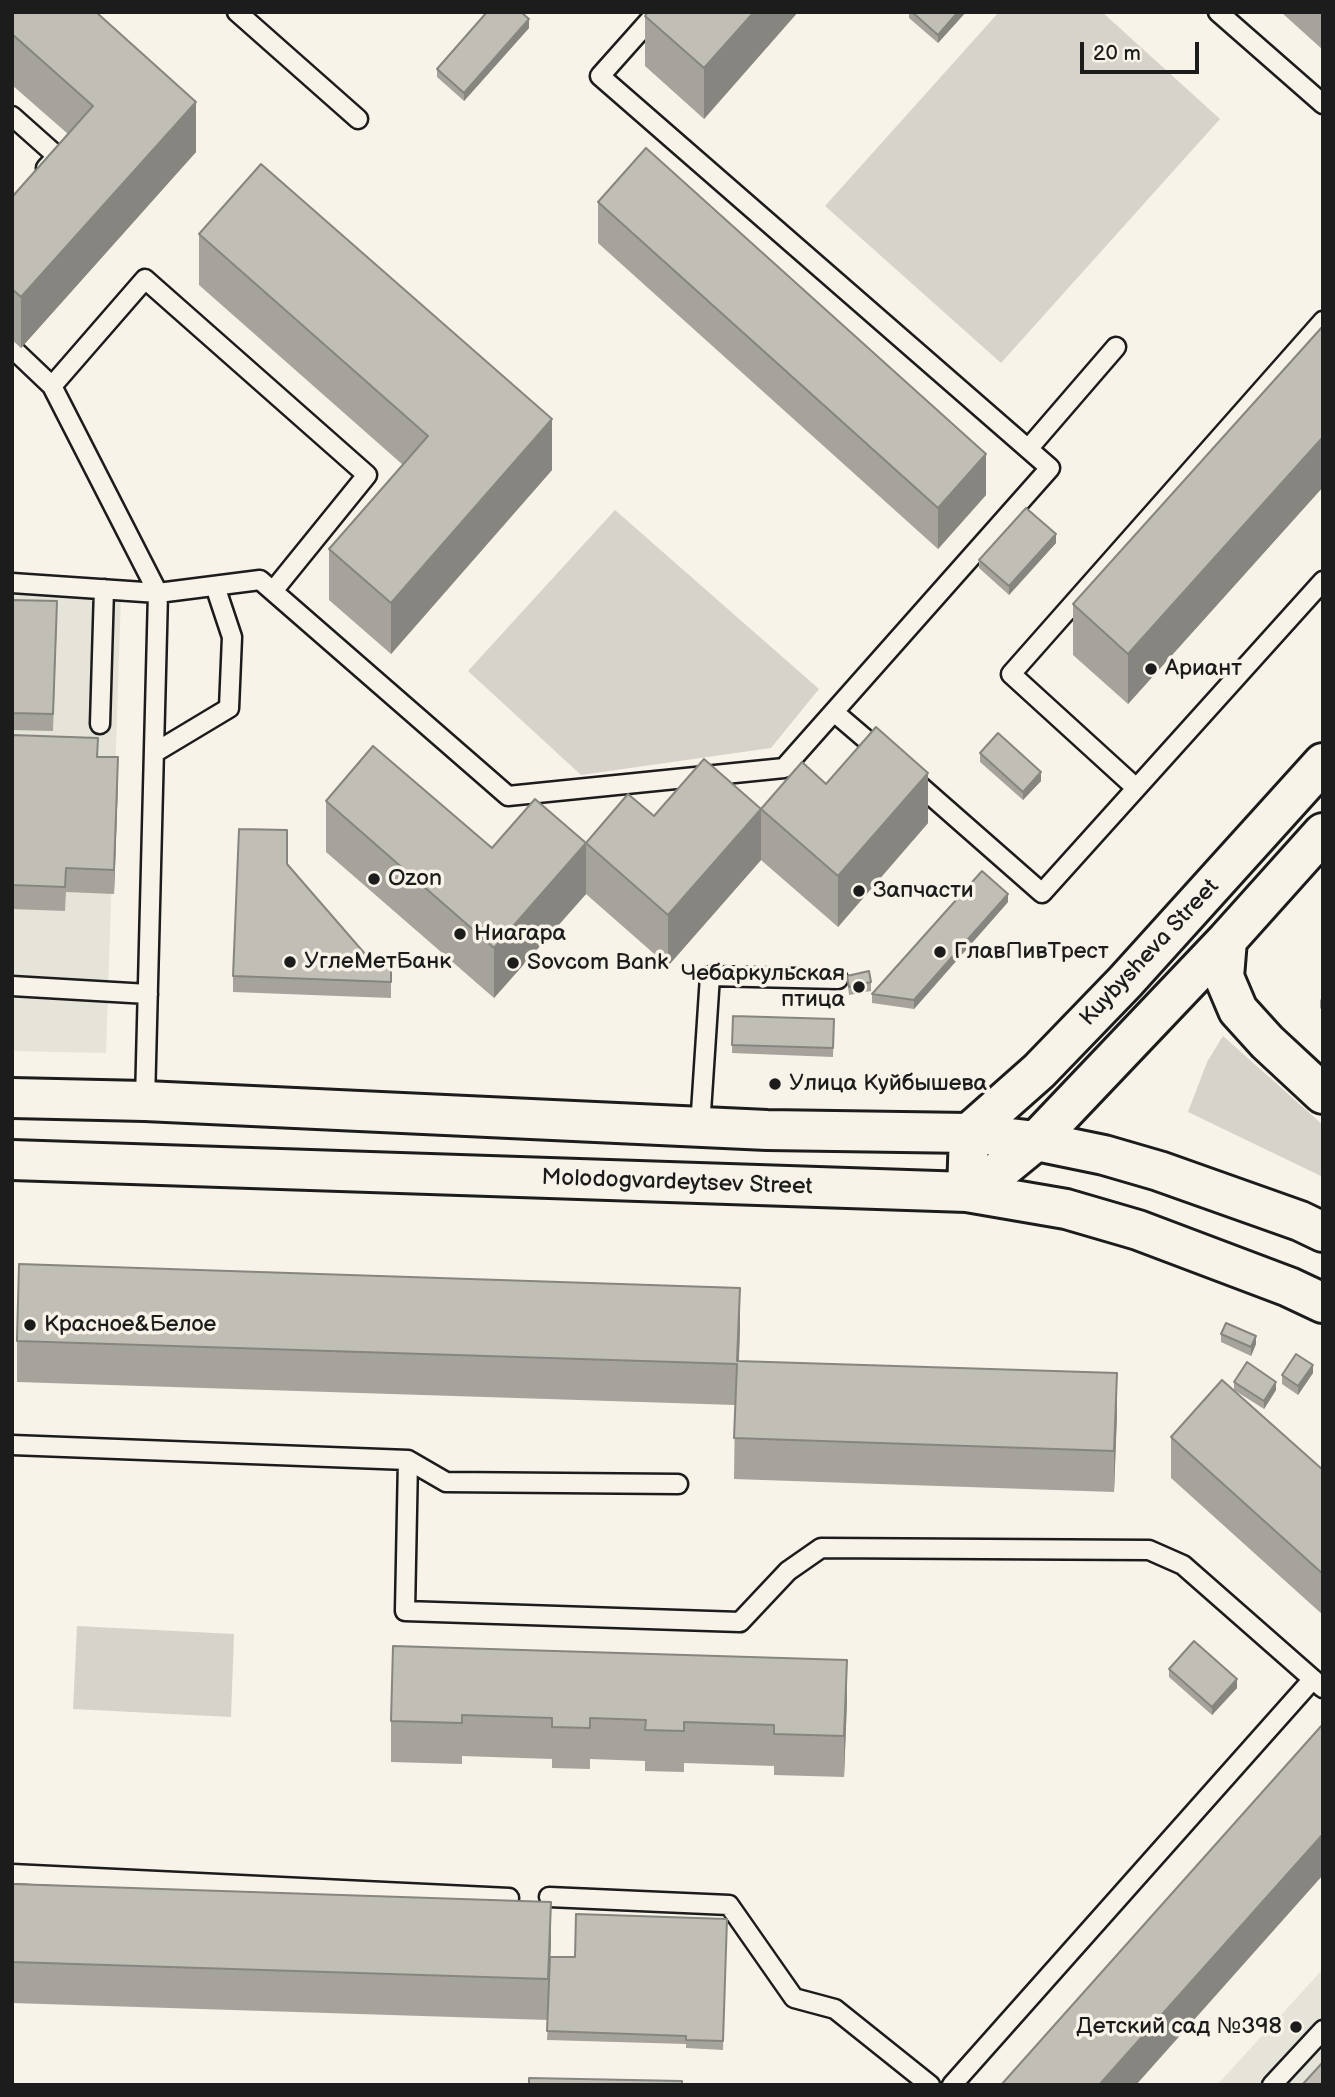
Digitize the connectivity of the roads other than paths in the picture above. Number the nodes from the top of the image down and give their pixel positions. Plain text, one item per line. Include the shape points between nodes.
1 (237, 12) edge
2 (657, 12) edge
3 (1218, 12) edge
4 (1323, 104) edge
5 (12, 116) edge
6 (358, 119) dead end
7 (30, 186) edge
8 (1323, 321) edge
9 (1116, 347) dead end
10 (12, 348) edge
11 (52, 386) junction
12 (1028, 449) junction
13 (1323, 581) edge
14 (12, 583) edge
15 (215, 586) junction
16 (104, 589) junction
17 (273, 591) junction
18 (158, 593) junction
19 (834, 712) junction
20 (100, 724) dead end
21 (154, 754) junction
22 (1323, 763) edge
23 (1135, 787) junction
24 (1323, 833) edge
25 (1227, 940) junction
26 (838, 979) dead end
27 (12, 986) edge
28 (148, 993) junction
29 (1323, 1094) edge
30 (12, 1098) edge
31 (145, 1101) junction
32 (700, 1127) junction
33 (969, 1133) junction
34 (1036, 1141) junction
35 (12, 1160) edge
36 (967, 1192) junction
37 (1323, 1232) edge
38 (1323, 1303) edge
39 (12, 1445) edge
40 (408, 1460) junction
41 (678, 1484) dead end
42 (1318, 1683) edge
43 (12, 1874) edge
44 (549, 1897) dead end
45 (509, 1898) edge
46 (1323, 2030) edge
47 (930, 2085) edge
48 (952, 2085) edge
49 (1272, 2085) edge

1 - 6 lane
2 - 12 lane via 600,76
3 - 4 lane
5 - 7 lane via 57,156
8 - 23 lane via 1011,674
9 - 12 lane
10 - 11 lane
11 - 17 lane via 145,279 367,475
11 - 18 lane
12 - 19 lane via 1050,468
13 - 23 lane
14 - 16 lane
15 - 17 lane via 260,580
15 - 18 lane
15 - 21 lane via 232,637 229,708
16 - 18 lane
16 - 20 lane
17 - 19 lane via 508,796 784,768
18 - 21 lane
19 - 23 lane via 1042,893
21 - 28 lane
22 - 33 main road, Kuybysheva Street via 1125,982 1039,1071
24 - 25 main road, Kuybysheva Street
25 - 29 main road via 1224,977 1238,1010
25 - 34 main road, Kuybysheva Street
26 - 32 lane via 710,976
27 - 28 lane
28 - 31 lane
30 - 31 main road
31 - 32 main road
32 - 33 main road
33 - 34 main road
33 - 36 main road
34 - 36 main road, Kuybysheva Street
34 - 37 main road via 1159,1171
35 - 36 main road, Molodogvardeytsev Street
36 - 38 main road, Molodogvardeytsev Street via 1066,1209 1138,1230
39 - 40 lane
40 - 41 lane via 446,1482
40 - 42 lane via 405,1611 740,1622 788,1571 821,1548 1149,1550 1183,1565
42 - 48 lane
43 - 45 lane
44 - 47 lane via 729,1905 794,1998 835,2009
46 - 49 lane

